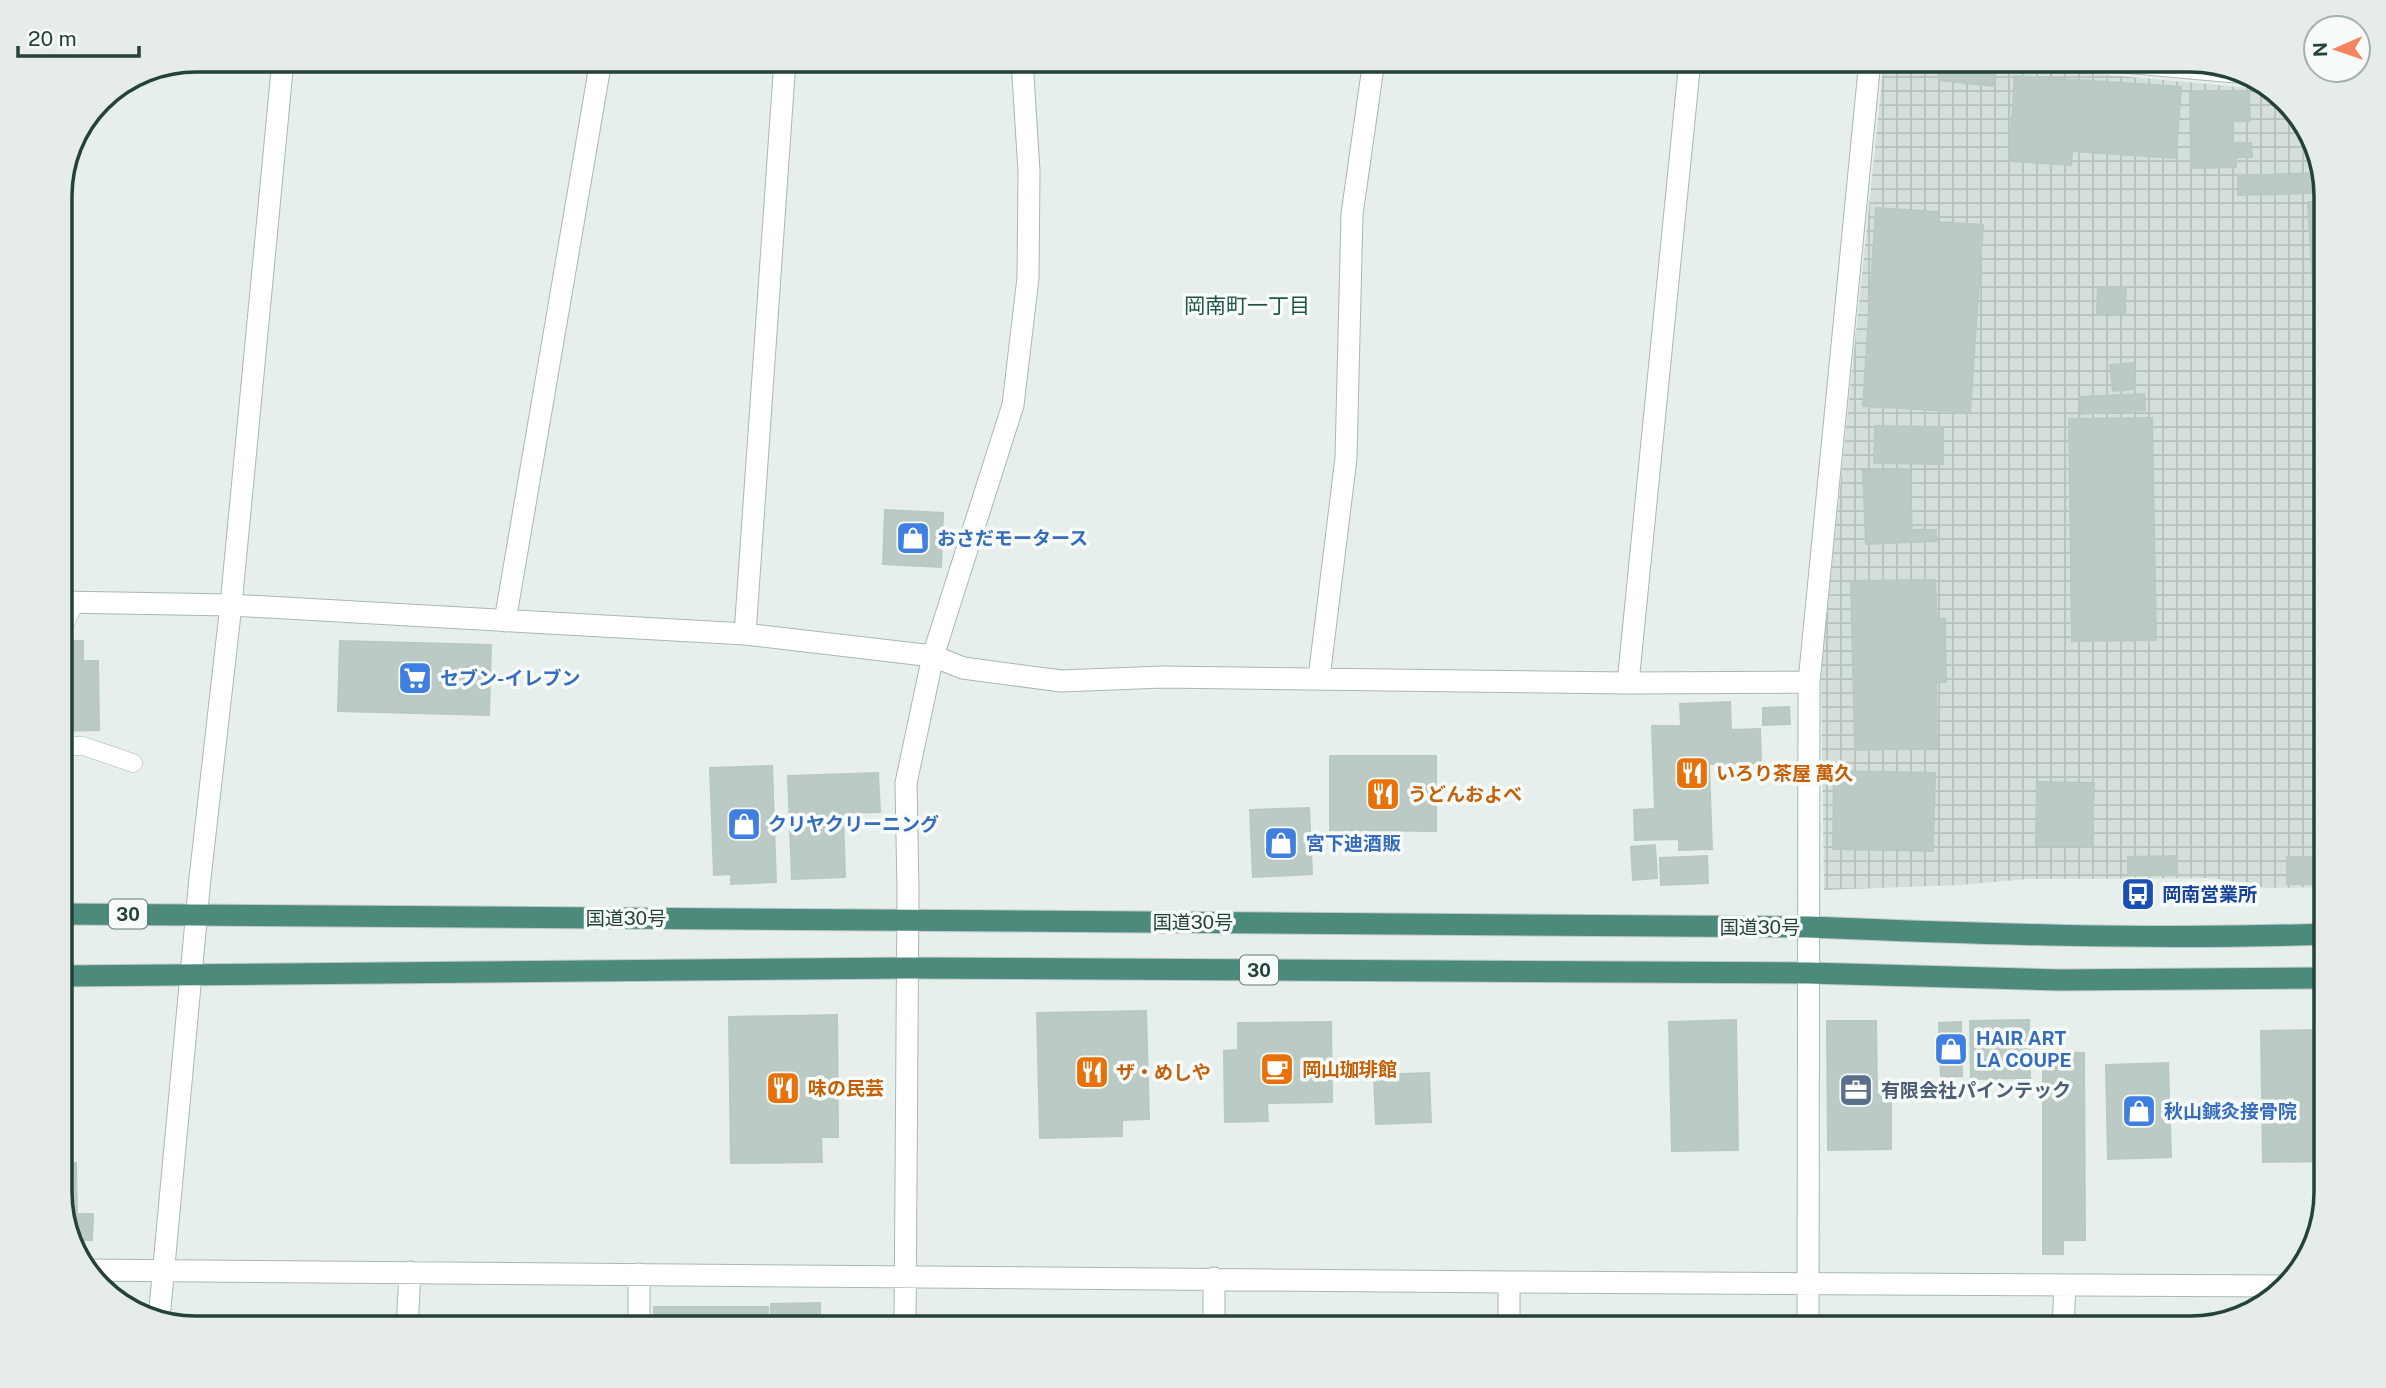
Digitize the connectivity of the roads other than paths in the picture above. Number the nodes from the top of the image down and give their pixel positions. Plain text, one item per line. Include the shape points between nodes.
1 (282, 72) edge
2 (599, 72) edge
3 (784, 72) edge
4 (1023, 72) edge
5 (1372, 72) edge
6 (1689, 72) edge
7 (1869, 72) edge
8 (72, 602) edge
9 (231, 605) junction
10 (505, 621) junction
11 (745, 634) junction
12 (933, 656) junction
13 (1319, 678) junction
14 (1809, 682) junction
15 (1628, 683) junction
16 (72, 746) edge
17 (134, 763) dead end
18 (72, 914) edge
19 (197, 915) junction
20 (907, 920) junction
21 (1808, 927) junction
22 (2314, 934) edge
23 (906, 968) junction
24 (1808, 973) junction
25 (72, 976) edge
26 (191, 976) junction
27 (2314, 978) edge
28 (99, 1270) edge
29 (164, 1270) junction
30 (410, 1272) junction
31 (639, 1273) junction
32 (905, 1276) junction
33 (1214, 1278) junction
34 (1509, 1282) junction
35 (1809, 1283) junction
36 (2065, 1285) junction
37 (2272, 1286) edge
38 (160, 1311) edge
39 (408, 1316) edge
40 (639, 1316) edge
41 (905, 1316) edge
42 (1214, 1316) edge
43 (1509, 1316) edge
44 (1808, 1316) edge
45 (2064, 1316) edge

1 - 9 street
2 - 10 street
3 - 11 street
4 - 12 street via 1029,171 1028,278 1013,405
5 - 13 street via 1352,214 1346,457
6 - 15 street
7 - 14 street
8 - 9 street
9 - 10 street
9 - 19 street
10 - 11 street
11 - 12 street
12 - 13 street via 963,668 1061,681
12 - 20 street via 906,783
13 - 15 street
14 - 15 street
14 - 21 street
16 - 17 lane
18 - 19 highway, 国道30号 / 30
19 - 20 highway, 国道30号 / 30
19 - 26 street
20 - 21 highway, 国道30号 / 30
20 - 23 street
21 - 22 highway, 国道30号 / 30 via 2068,937
21 - 24 street
23 - 24 highway, 30
23 - 26 highway, 30
23 - 32 street
24 - 27 highway, 30 via 2059,980
24 - 35 street
25 - 26 highway, 30
26 - 29 street
28 - 29 street
29 - 30 street
29 - 38 street
30 - 31 street
30 - 39 street
31 - 32 street
31 - 40 street
32 - 33 street
32 - 41 street
33 - 34 street
33 - 42 street
34 - 35 street
34 - 43 street
35 - 36 street
35 - 44 street
36 - 37 street
36 - 45 street

